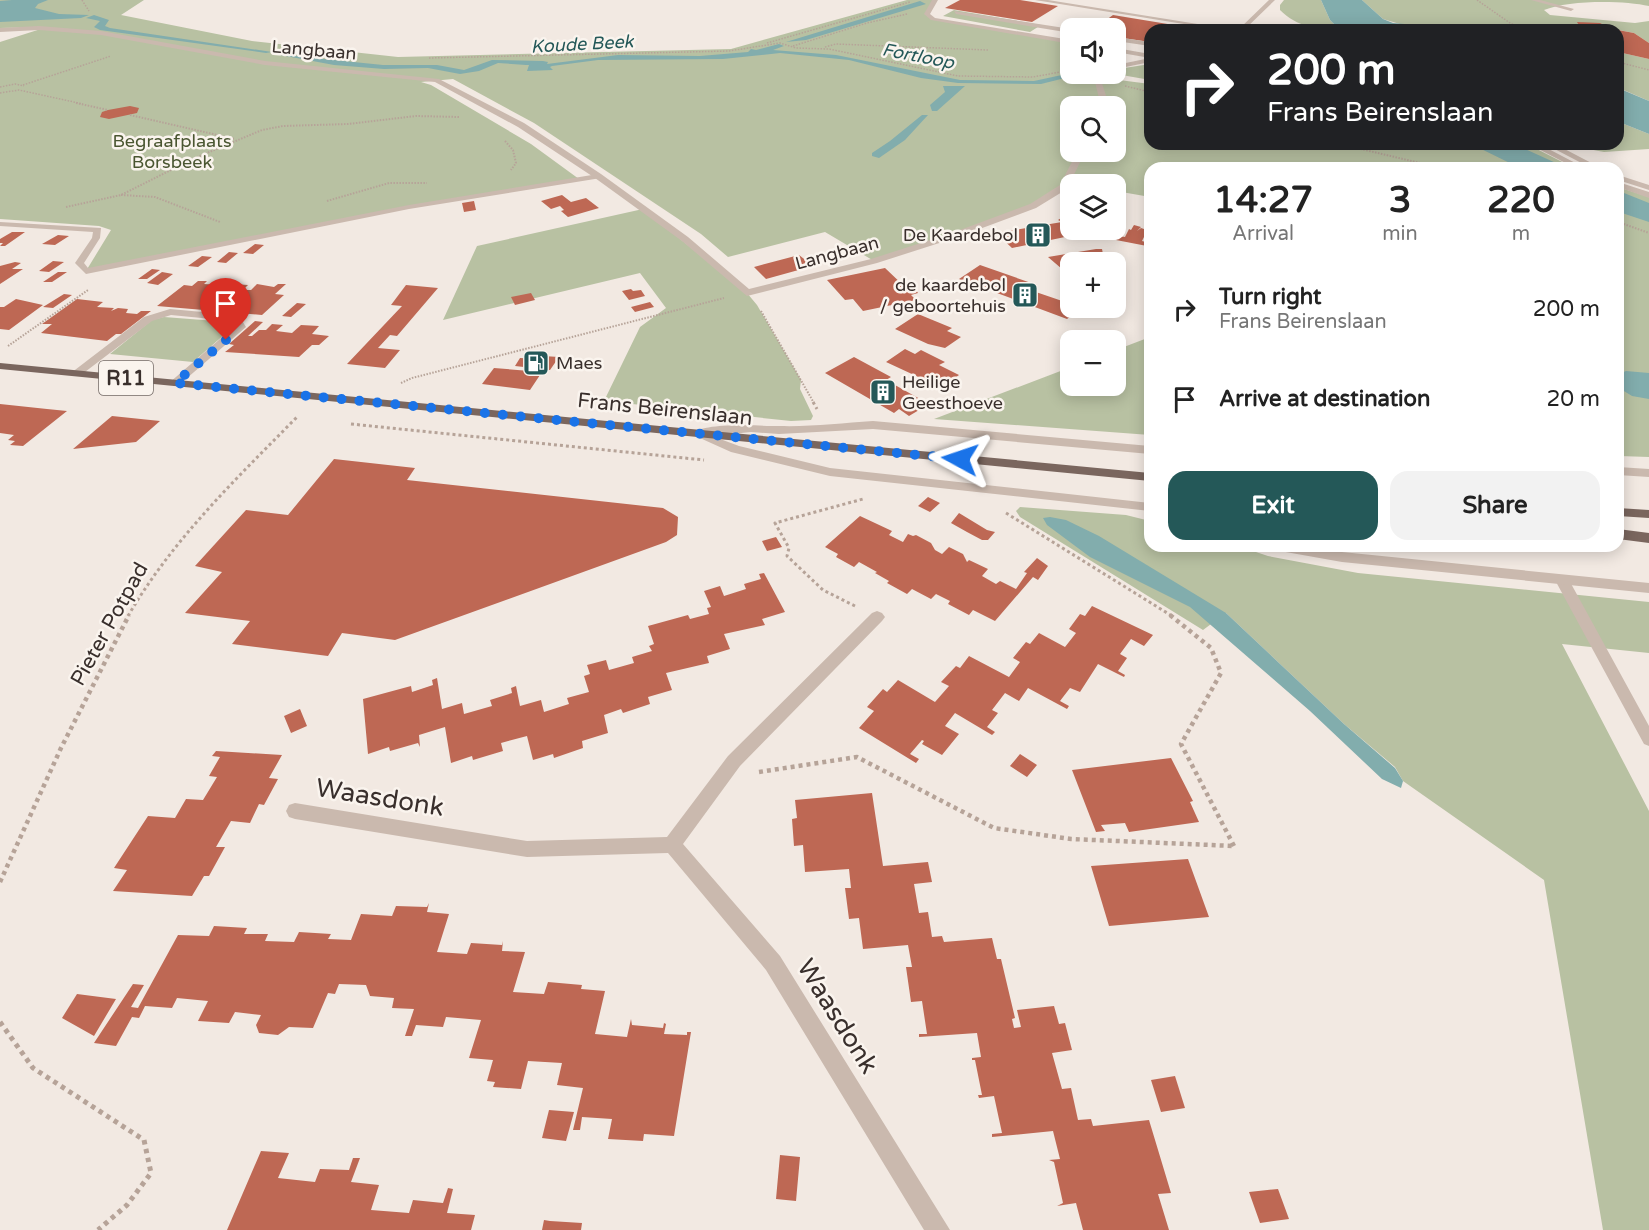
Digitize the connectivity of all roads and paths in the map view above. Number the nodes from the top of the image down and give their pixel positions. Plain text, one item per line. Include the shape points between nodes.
1 (82, 0) edge
2 (915, 0) edge
3 (935, 0) edge
4 (1038, 0) edge
5 (1272, 0) edge
6 (1477, 0) edge
7 (1534, 0) edge
8 (931, 8) junction
9 (1571, 9) dead end
10 (956, 12) dead end
11 (93, 13) dead end
12 (1193, 24) edge
13 (1247, 24) edge
14 (1512, 24) edge
15 (1, 29) edge
16 (1060, 29) edge
17 (1026, 35) junction
18 (1060, 40) edge
19 (1126, 40) edge
20 (150, 42) junction
21 (1144, 43) edge
22 (764, 45) junction
23 (789, 46) junction
24 (821, 48) junction
25 (1126, 52) edge
26 (1144, 57) edge
27 (426, 58) dead end
28 (1144, 60) edge
29 (1126, 64) edge
30 (1624, 64) edge
31 (1649, 70) edge
32 (1060, 72) edge
33 (23, 85) junction
34 (1, 87) edge
35 (19, 90) junction
36 (0, 93) edge
37 (108, 110) dead end
38 (130, 116) dead end
39 (461, 117) dead end
40 (500, 137) dead end
41 (236, 139) junction
42 (1365, 150) edge
43 (1545, 150) edge
44 (1561, 150) edge
45 (1077, 162) edge
46 (1416, 162) edge
47 (1569, 162) edge
48 (1585, 162) edge
49 (506, 175) dead end
50 (597, 176) junction
51 (1624, 179) edge
52 (432, 183) dead end
53 (1624, 186) edge
54 (1649, 188) edge
55 (1649, 195) edge
56 (322, 203) dead end
57 (229, 223) dead end
58 (0, 224) edge
59 (1624, 224) edge
60 (1649, 233) edge
61 (90, 289) dead end
62 (747, 293) junction
63 (5, 348) dead end
64 (0, 366) edge
65 (77, 373) junction
66 (175, 383) junction
67 (395, 387) dead end
68 (287, 416) dead end
69 (344, 423) dead end
70 (827, 428) junction
71 (697, 434) junction
72 (1144, 449) edge
73 (711, 461) dead end
74 (1624, 471) edge
75 (1649, 473) edge
76 (1144, 476) edge
77 (899, 480) junction
78 (978, 489) junction
79 (1144, 506) edge
80 (1624, 512) edge
81 (1649, 514) edge
82 (1624, 535) edge
83 (1649, 538) edge
84 (1314, 552) edge
85 (1562, 580) junction
86 (1649, 588) edge
87 (877, 617) joint
88 (1649, 740) edge
89 (722, 778) junction
90 (295, 811) dead end
91 (672, 845) junction
92 (0, 882) edge
93 (0, 1022) edge
94 (98, 1230) edge
95 (938, 1230) edge

1 - 11 path
2 - 22 path
3 - 8 street
4 - 12 lane
5 - 13 lane
6 - 14 path
7 - 9 lane
8 - 17 street via 927,15 933,19
8 - 23 path
10 - 16 lane
15 - 20 street, Langbaan via 48,28
17 - 18 street
17 - 24 path via 998,49 836,44
19 - 21 lane
20 - 33 path
20 - 50 street, Langbaan via 265,63 437,80 521,125
22 - 23 path
22 - 27 path via 729,51
23 - 24 path
24 - 32 path via 958,76 1032,77
25 - 26 street
28 - 29 street
30 - 31 path
33 - 34 path
33 - 35 path
35 - 36 path
35 - 37 path
38 - 41 path
39 - 41 path via 416,116 283,126
40 - 49 path via 513,150 516,163
41 - 57 path via 121,195 155,197 217,222
42 - 46 path
43 - 47 street
44 - 48 lane
45 - 62 street, Langbaan via 1064,187 1033,206 874,261
50 - 58 lane via 409,207 86,271 79,263 98,230
50 - 62 street, Langbaan via 685,239
51 - 54 lane
52 - 56 path via 379,185
53 - 55 street
59 - 60 path
61 - 63 path
62 - 67 path via 423,375
62 - 70 path
64 - 65 main road, Frans Beirenslaan / R11
65 - 66 main road, Frans Beirenslaan / R11
65 - 66 street via 148,319 170,312 235,318 241,327
66 - 71 main road, Frans Beirenslaan / R11
68 - 92 path, Pieter Potpad via 297,417 200,517 162,562 135,603 46,779
69 - 73 path
70 - 71 street via 751,428
70 - 72 street via 903,426
71 - 76 main road, Frans Beirenslaan / R11
71 - 77 street via 735,449 830,472
74 - 75 street
77 - 78 street
77 - 87 path via 879,494 775,523 789,548 787,556 823,590
78 - 79 street
78 - 89 path via 1024,526 1120,582 1184,624 1211,648 1221,673 1181,744 1234,846 1071,839 994,828 857,757
80 - 81 main road
82 - 83 main road
84 - 85 street
85 - 86 street
85 - 88 lane
87 - 89 street via 734,761
89 - 91 street
90 - 91 street, Waasdonk via 527,849
91 - 95 street, Waasdonk via 773,963
93 - 94 path via 33,1068 144,1140 151,1173 127,1205

